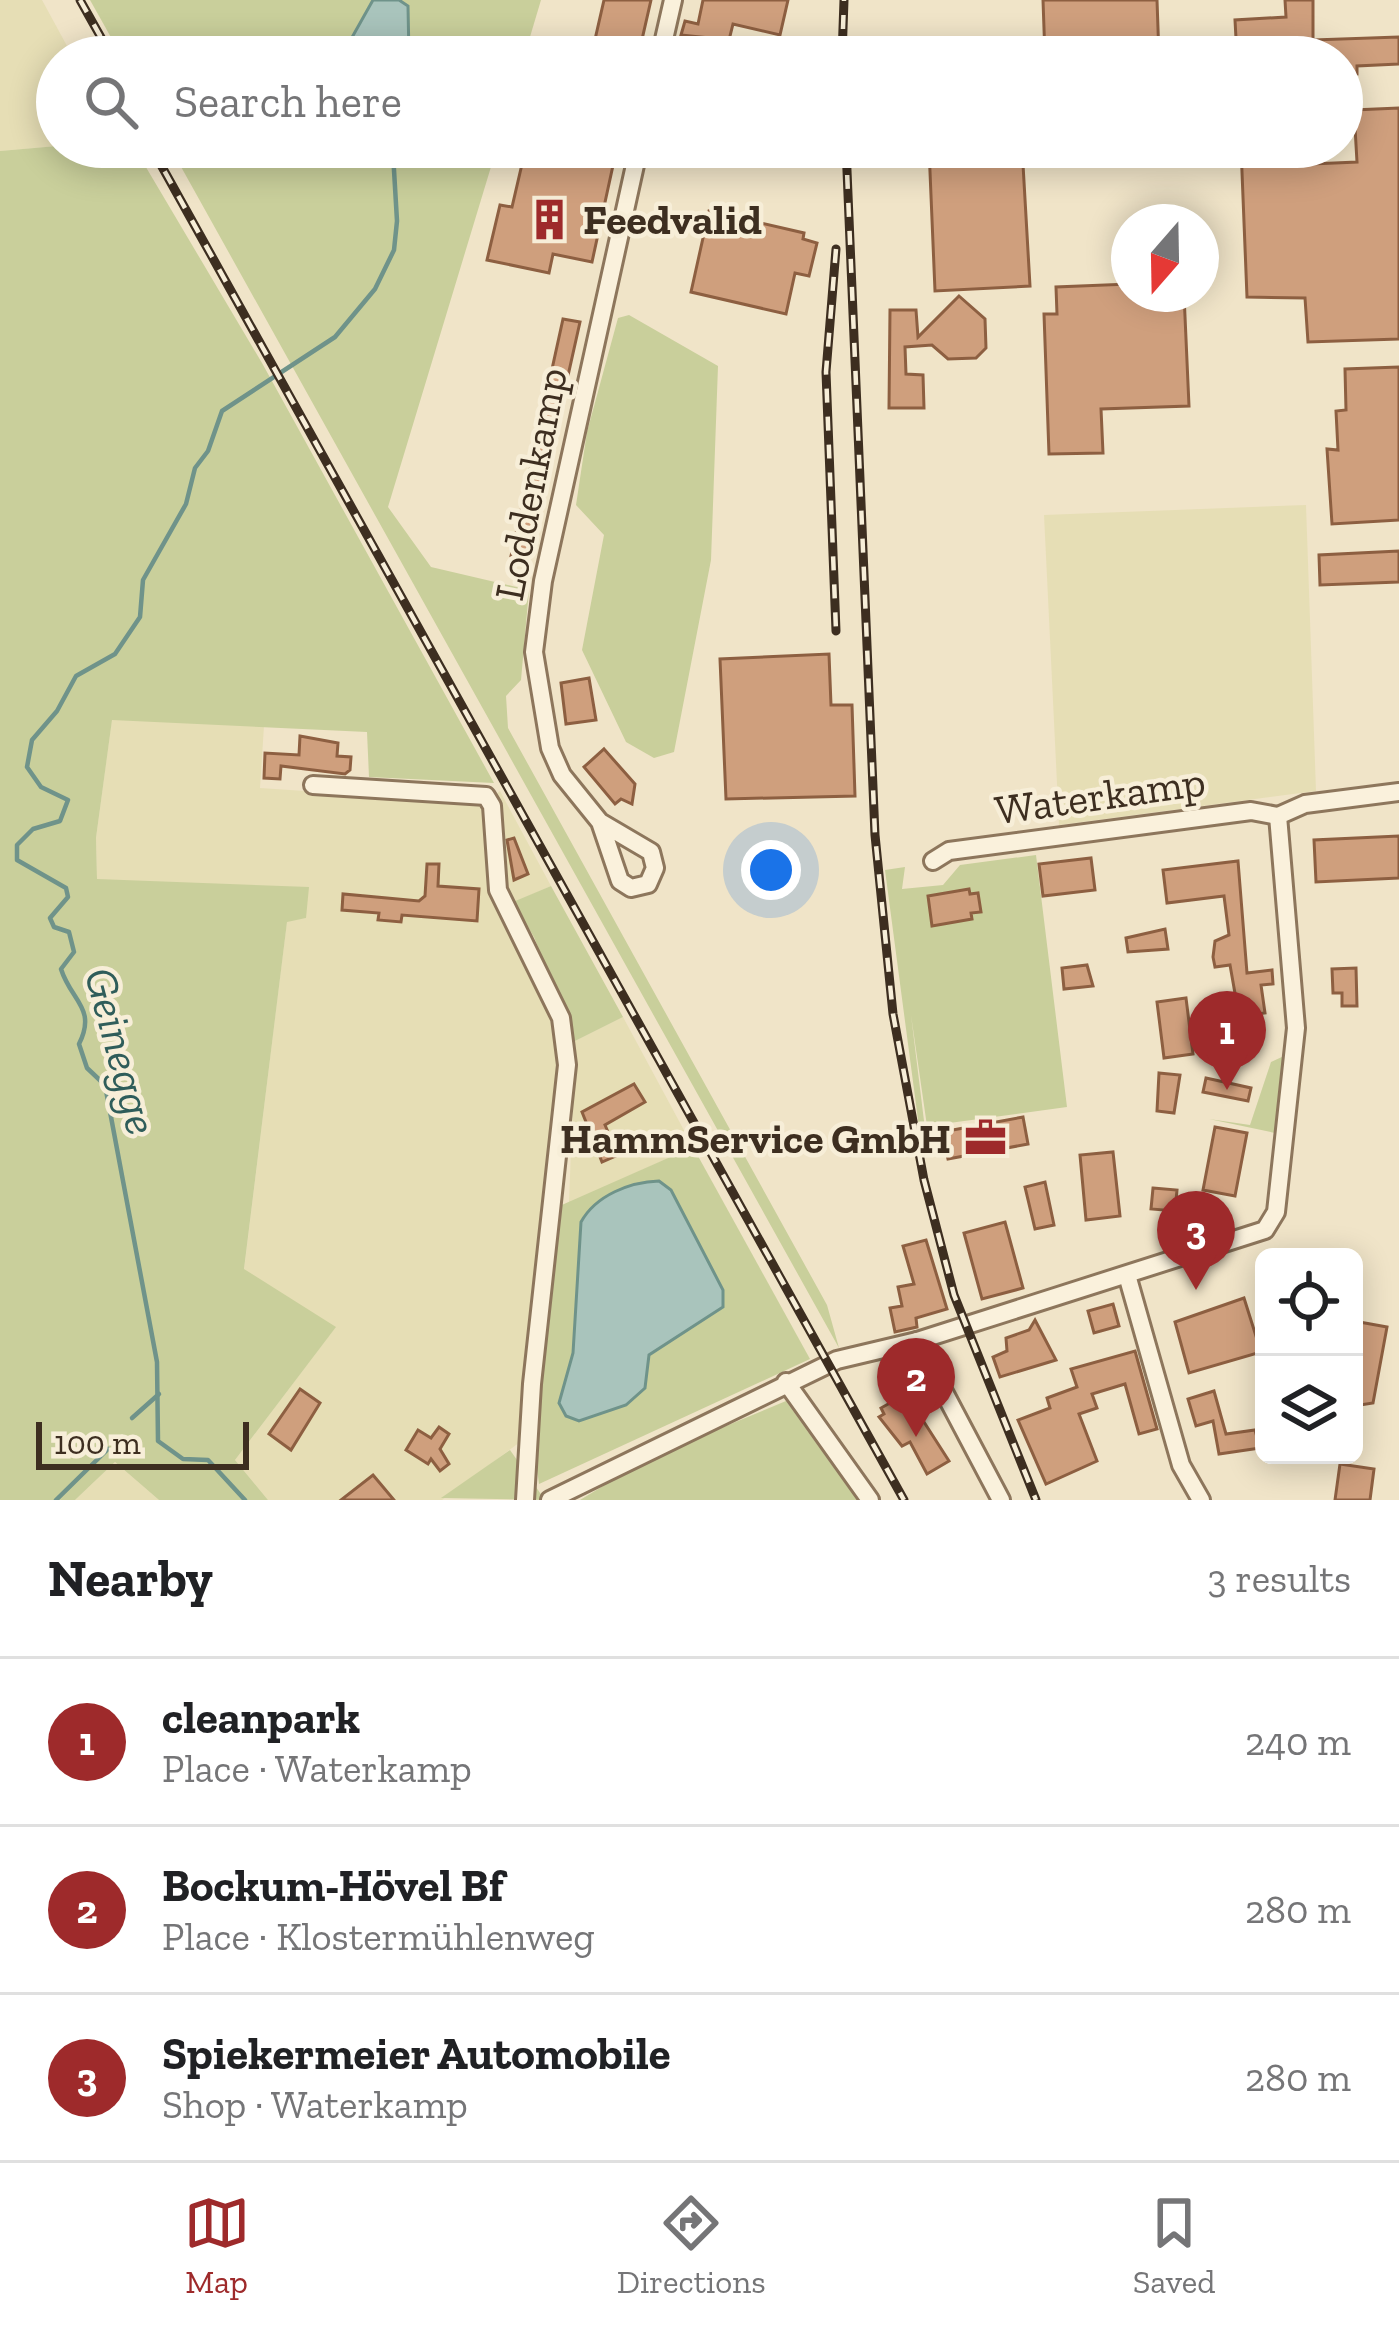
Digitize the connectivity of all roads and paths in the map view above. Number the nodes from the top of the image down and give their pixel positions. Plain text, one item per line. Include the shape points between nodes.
1 (674, 0) edge
2 (665, 36) edge
3 (634, 168) edge
4 (313, 785) dead end
5 (1399, 792) edge
6 (1279, 816) junction
7 (600, 822) dead end
8 (933, 861) dead end
9 (1127, 1275) junction
10 (917, 1341) junction
11 (786, 1382) junction
12 (525, 1500) edge
13 (550, 1500) edge
14 (870, 1500) edge
15 (1001, 1500) edge
16 (1202, 1500) edge

1 - 2 street
3 - 7 street, Loddenkamp via 534,652 550,748
4 - 12 street via 486,796 498,890 561,1018 565,1107
5 - 6 street, Waterkamp via 1305,804
6 - 8 street, Waterkamp via 1251,811 950,851
6 - 9 street via 1296,1028 1276,1212 1265,1230
9 - 10 street
9 - 16 street via 1181,1465
10 - 11 street
10 - 15 street
11 - 13 street
11 - 14 street

